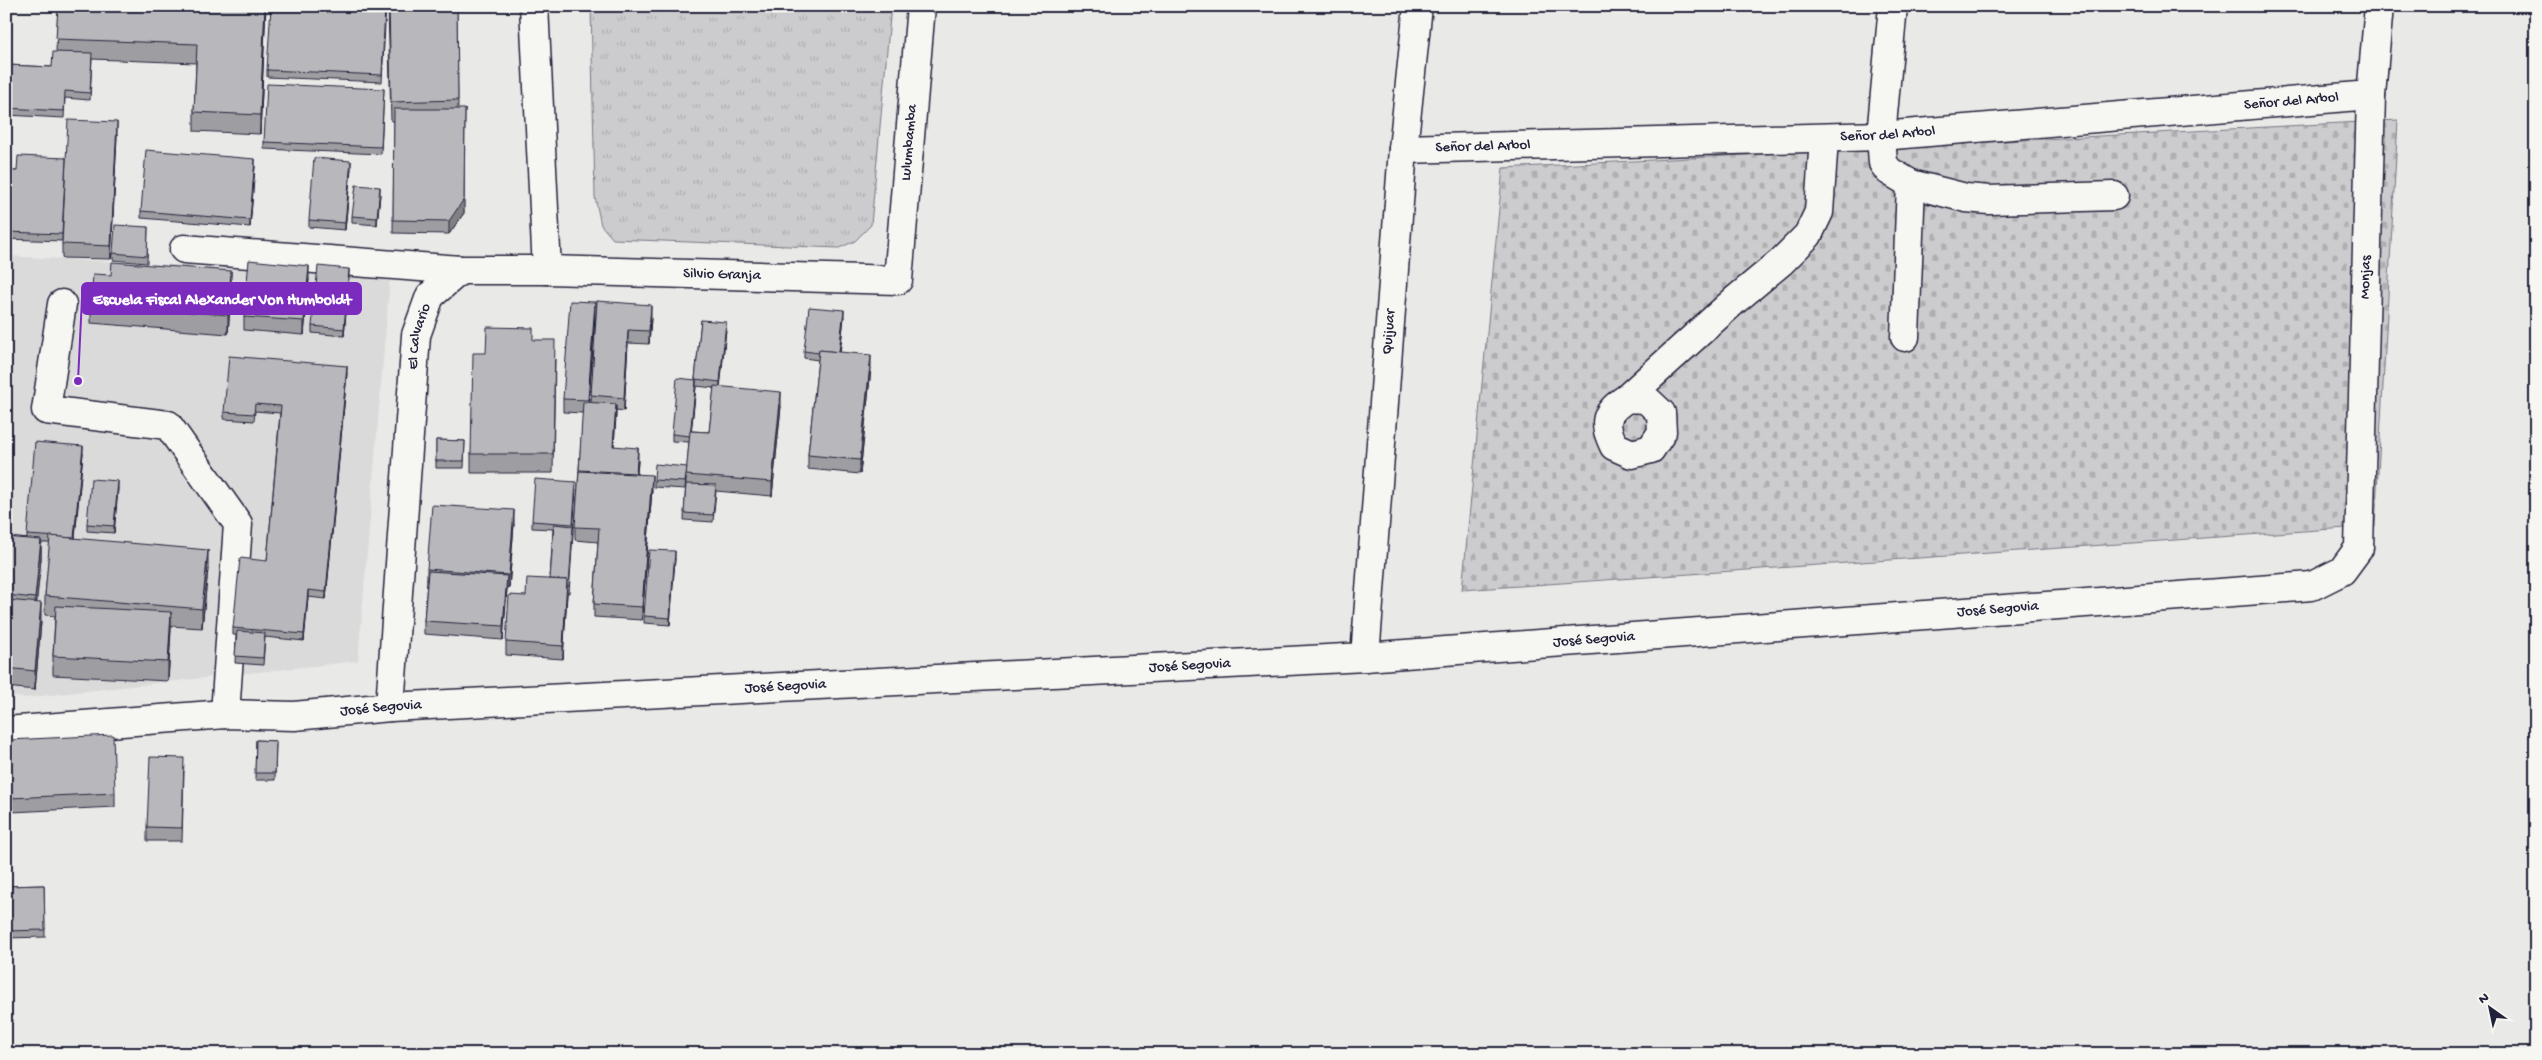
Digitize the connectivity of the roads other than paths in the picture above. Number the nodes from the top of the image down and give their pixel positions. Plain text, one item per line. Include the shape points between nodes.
1 (534, 6) edge
2 (921, 6) edge
3 (1418, 6) edge
4 (1893, 6) edge
5 (2379, 6) edge
6 (2371, 95) junction
7 (1881, 136) junction
8 (1824, 138) junction
9 (1403, 150) junction
10 (1910, 184) junction
11 (2114, 196) dead end
12 (184, 249) dead end
13 (460, 270) junction
14 (547, 270) junction
15 (898, 280) joint
16 (62, 304) dead end
17 (1905, 337) dead end
18 (1627, 398) dead end
19 (2359, 548) joint
20 (1365, 656) junction
21 (390, 707) junction
22 (225, 714) junction
23 (6, 731) edge

1 - 14 street
2 - 15 street, Lulumbamba
3 - 9 street, Quijuar
4 - 7 street
5 - 6 street, Monjas
6 - 7 street, Señor del Arbol
6 - 19 street, Monjas
7 - 8 street, Señor del Arbol
7 - 10 street via 1883,163 1889,171
8 - 9 street, Señor del Arbol
8 - 18 street via 1819,212 1808,235
9 - 20 street, Quijuar
10 - 11 street via 1966,198 1989,200
10 - 17 street
12 - 13 street
13 - 14 street
13 - 21 street, El Calvario via 430,296 416,335
14 - 15 street, Silvio Granja
16 - 22 street via 46,410 168,425 238,524
19 - 20 street, José Segovia via 2342,570 2312,586
20 - 21 street, José Segovia
21 - 22 street, José Segovia via 294,716
22 - 23 street, José Segovia

